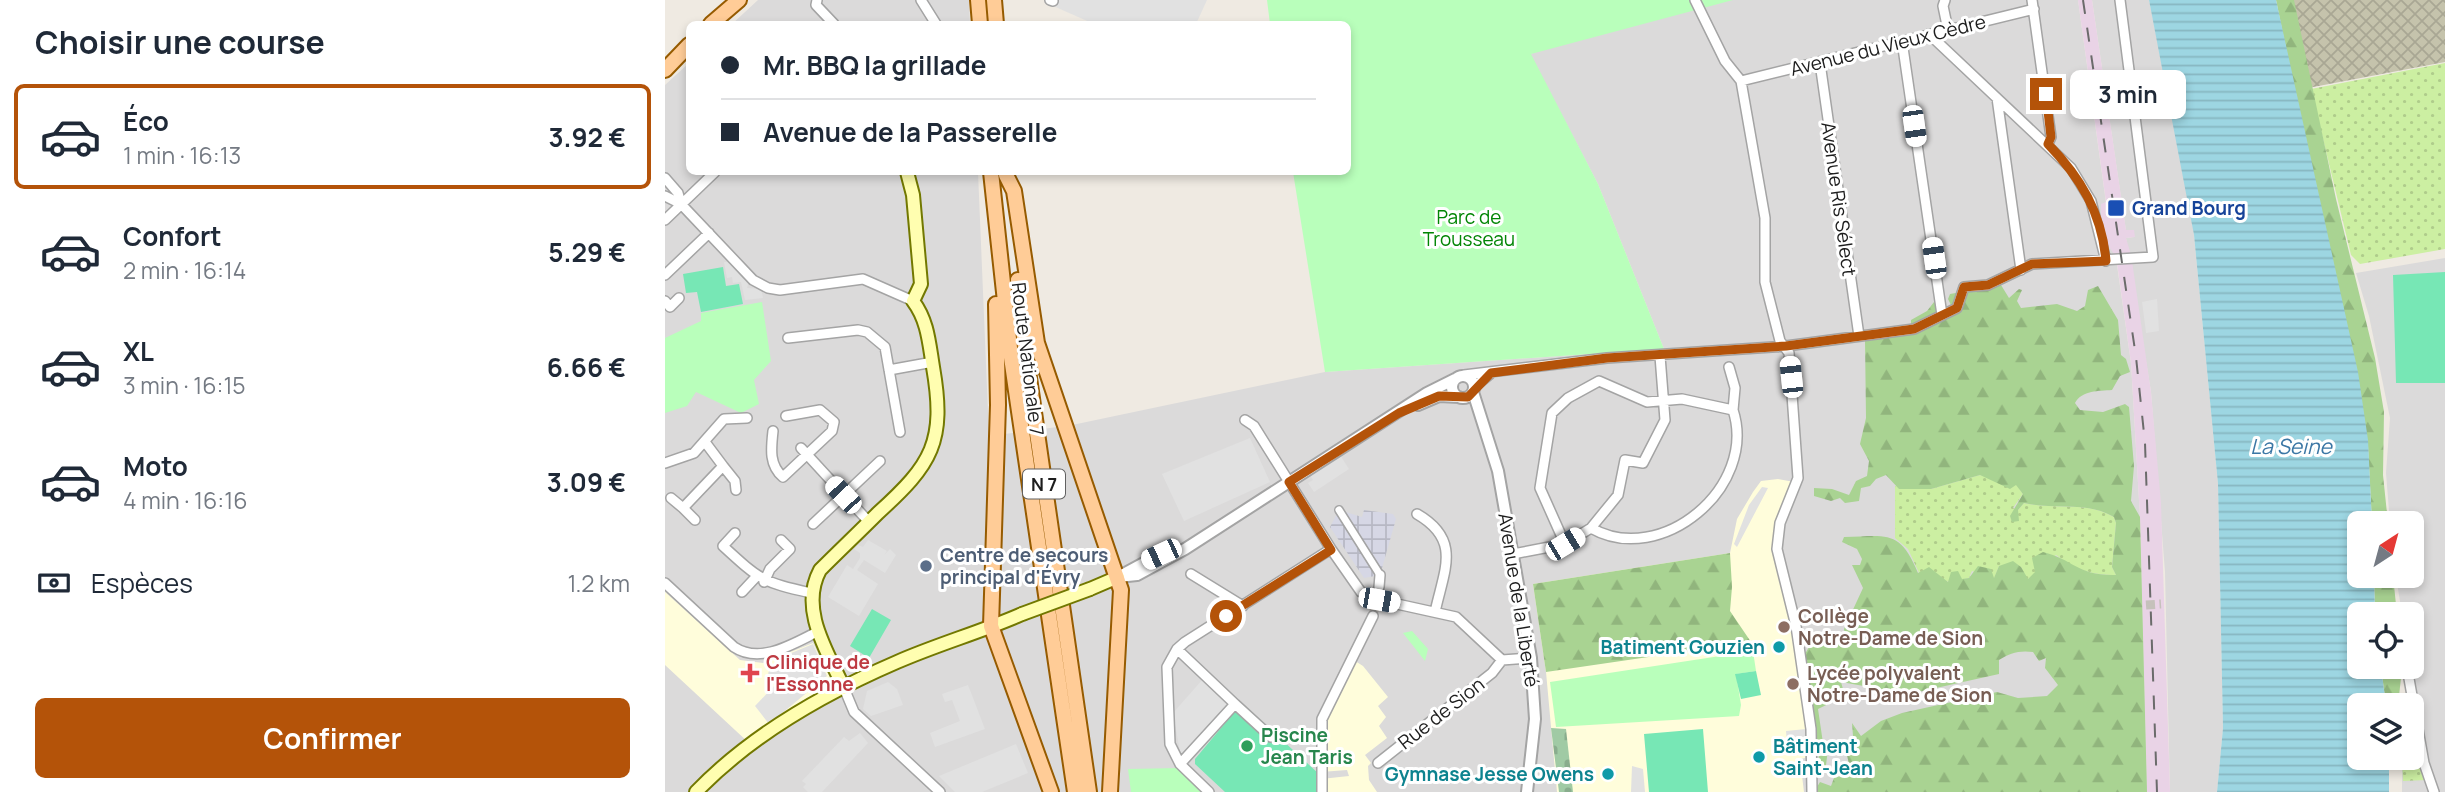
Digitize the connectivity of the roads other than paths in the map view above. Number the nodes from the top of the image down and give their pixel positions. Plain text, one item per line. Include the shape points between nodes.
1 (817, 0) edge
2 (921, 0) edge
3 (978, 0) edge
4 (994, 0) edge
5 (1695, 0) edge
6 (1945, 0) edge
7 (2120, 0) edge
8 (734, 5) edge
9 (2033, 5) edge
10 (717, 21) edge
11 (831, 21) edge
12 (934, 21) edge
13 (980, 21) edge
14 (996, 21) edge
15 (1948, 30) junction
16 (1929, 34) junction
17 (1902, 41) junction
18 (686, 48) edge
19 (686, 58) edge
20 (1820, 63) junction
21 (665, 70) edge
22 (665, 79) edge
23 (1741, 81) junction
24 (1997, 98) junction
25 (2048, 144) junction
26 (712, 175) edge
27 (908, 175) edge
28 (991, 175) edge
29 (1006, 175) edge
30 (1007, 175) edge
31 (665, 178) edge
32 (665, 196) edge
33 (681, 204) junction
34 (994, 205) junction
35 (665, 220) edge
36 (709, 233) junction
37 (2106, 261) junction
38 (2021, 270) junction
39 (665, 275) edge
40 (679, 298) dead end
41 (913, 301) junction
42 (667, 306) edge
43 (1942, 315) junction
44 (1859, 335) junction
45 (788, 338) dead end
46 (1786, 346) junction
47 (1660, 356) junction
48 (933, 362) junction
49 (1729, 367) dead end
50 (889, 370) junction
51 (1491, 373) junction
52 (1459, 377) junction
53 (1473, 390) junction
54 (1460, 398) junction
55 (1664, 403) junction
56 (1733, 410) junction
57 (1477, 412) junction
58 (1399, 413) junction
59 (786, 416) dead end
60 (747, 418) dead end
61 (1245, 419) dead end
62 (773, 431) dead end
63 (899, 432) dead end
64 (705, 442) junction
65 (801, 448) dead end
66 (807, 456) junction
67 (880, 461) dead end
68 (665, 463) edge
69 (725, 469) junction
70 (739, 471) dead end
71 (1289, 482) junction
72 (736, 490) dead end
73 (843, 495) junction
74 (671, 498) dead end
75 (683, 508) junction
76 (1339, 510) dead end
77 (1417, 514) dead end
78 (695, 520) dead end
79 (869, 522) junction
80 (813, 524) dead end
81 (1591, 528) junction
82 (735, 533) dead end
83 (781, 540) dead end
84 (1565, 544) junction
85 (1331, 550) junction
86 (1513, 554) junction
87 (1191, 574) dead end
88 (1380, 575) joint
89 (1118, 577) junction
90 (760, 579) junction
91 (665, 583) edge
92 (1379, 587) tunnel mouth
93 (742, 592) dead end
94 (811, 593) junction
95 (1243, 606) junction
96 (1434, 612) junction
97 (1373, 616) tunnel mouth
98 (991, 626) junction
99 (820, 631) junction
100 (1177, 649) junction
101 (1531, 658) junction
102 (1502, 660) junction
103 (2409, 679) edge
104 (844, 688) junction
105 (1235, 704) junction
106 (1271, 737) dead end
107 (1378, 763) dead end
108 (1180, 764) junction
109 (696, 792) edge
110 (940, 792) edge
111 (1051, 792) edge
112 (1075, 792) edge
113 (1090, 792) edge
114 (1110, 792) edge
115 (1209, 792) edge
116 (1322, 792) edge
117 (1527, 792) edge
118 (1812, 792) edge
119 (2434, 792) edge

1 - 11 street via 816,5
2 - 12 street
3 - 13 main road
4 - 14 main road
5 - 23 street via 1725,61
6 - 15 street
7 - 37 street via 2153,257
8 - 10 main road
9 - 15 street, Avenue du Vieux Cèdre
9 - 25 street via 2051,137
15 - 16 street, Avenue du Vieux Cèdre
16 - 17 street, Avenue du Vieux Cèdre
16 - 24 street
17 - 20 street, Avenue du Vieux Cèdre
17 - 43 street
18 - 21 main road
19 - 22 main road
20 - 23 street, Avenue du Vieux Cèdre
20 - 44 street, Avenue Ris Sélect
23 - 46 street via 1765,218 1765,282 1780,341
24 - 25 street
24 - 38 street
25 - 37 street via 2087,192
26 - 33 street
27 - 41 main road via 921,284
28 - 34 main road, N 7
29 - 113 main road, Route Nationale 7 / N 7 via 1026,357
30 - 89 main road via 1014,191 1037,343
31 - 33 street
32 - 33 street
33 - 35 street
33 - 36 street
34 - 98 main road via 998,405
34 - 112 main road, Route Nationale 7 / N 7 via 1010,357
36 - 39 street
36 - 41 street via 753,279 768,288 863,279
37 - 38 street via 2038,263
38 - 43 street via 1988,285 1964,287 1957,308
40 - 42 street
41 - 48 main road via 925,317
43 - 44 street via 1914,329
44 - 46 street
45 - 50 street via 867,332 885,347
46 - 47 street
46 - 118 street via 1796,427 1797,485 1780,523 1777,549 1796,626 1811,729
47 - 51 street
47 - 55 street
48 - 50 street
48 - 79 main road via 939,400 929,457 917,478
49 - 56 street via 1735,388
50 - 63 street
51 - 52 street
51 - 53 street
52 - 53 street via 1471,379
52 - 54 street via 1452,389
52 - 58 street
53 - 54 street
53 - 57 street, Avenue de la Liberté
54 - 57 street, Avenue de la Liberté
54 - 58 street via 1439,396
55 - 56 street via 1682,399
55 - 81 street via 1665,420 1643,463 1625,460 1618,495
55 - 84 street via 1647,402 1599,381 1552,413 1541,488
56 - 81 street via 1736,443 1730,468 1696,515 1672,530 1638,538 1610,537
57 - 86 street, Avenue de la Liberté via 1498,471
58 - 71 street
59 - 66 street via 820,410 834,422 832,431
60 - 64 street via 724,419
61 - 71 street
62 - 66 street via 771,453 783,477
64 - 68 street via 684,459
64 - 69 street
65 - 66 street
66 - 73 street
67 - 73 street
69 - 70 street
69 - 72 street
69 - 75 street
71 - 85 street
71 - 89 street via 1185,549 1137,575
73 - 79 street
73 - 80 street
74 - 75 street
75 - 78 street
76 - 88 street
77 - 96 street via 1433,523 1448,551
79 - 94 main road via 820,570
81 - 84 street
82 - 90 street via 723,546
83 - 90 street via 790,549
84 - 86 street
85 - 95 street
85 - 96 street via 1367,596
86 - 101 street, Avenue de la Liberté
87 - 95 street
88 - 92 street
89 - 98 main road, bridge
89 - 114 main road
90 - 93 street
90 - 94 street
91 - 99 street via 747,653 770,653
94 - 99 main road
95 - 100 street
96 - 102 street via 1457,617
97 - 116 street via 1322,719
98 - 104 main road
98 - 111 main road
99 - 104 main road
100 - 105 street
100 - 108 street via 1167,675 1170,744
101 - 102 street
101 - 117 street, Avenue de la Liberté via 1535,719
102 - 107 street, Rue de Sion via 1492,673
103 - 119 street via 2424,763
104 - 109 main road via 755,741
104 - 110 street via 854,712
105 - 106 street
105 - 108 street
108 - 115 street

